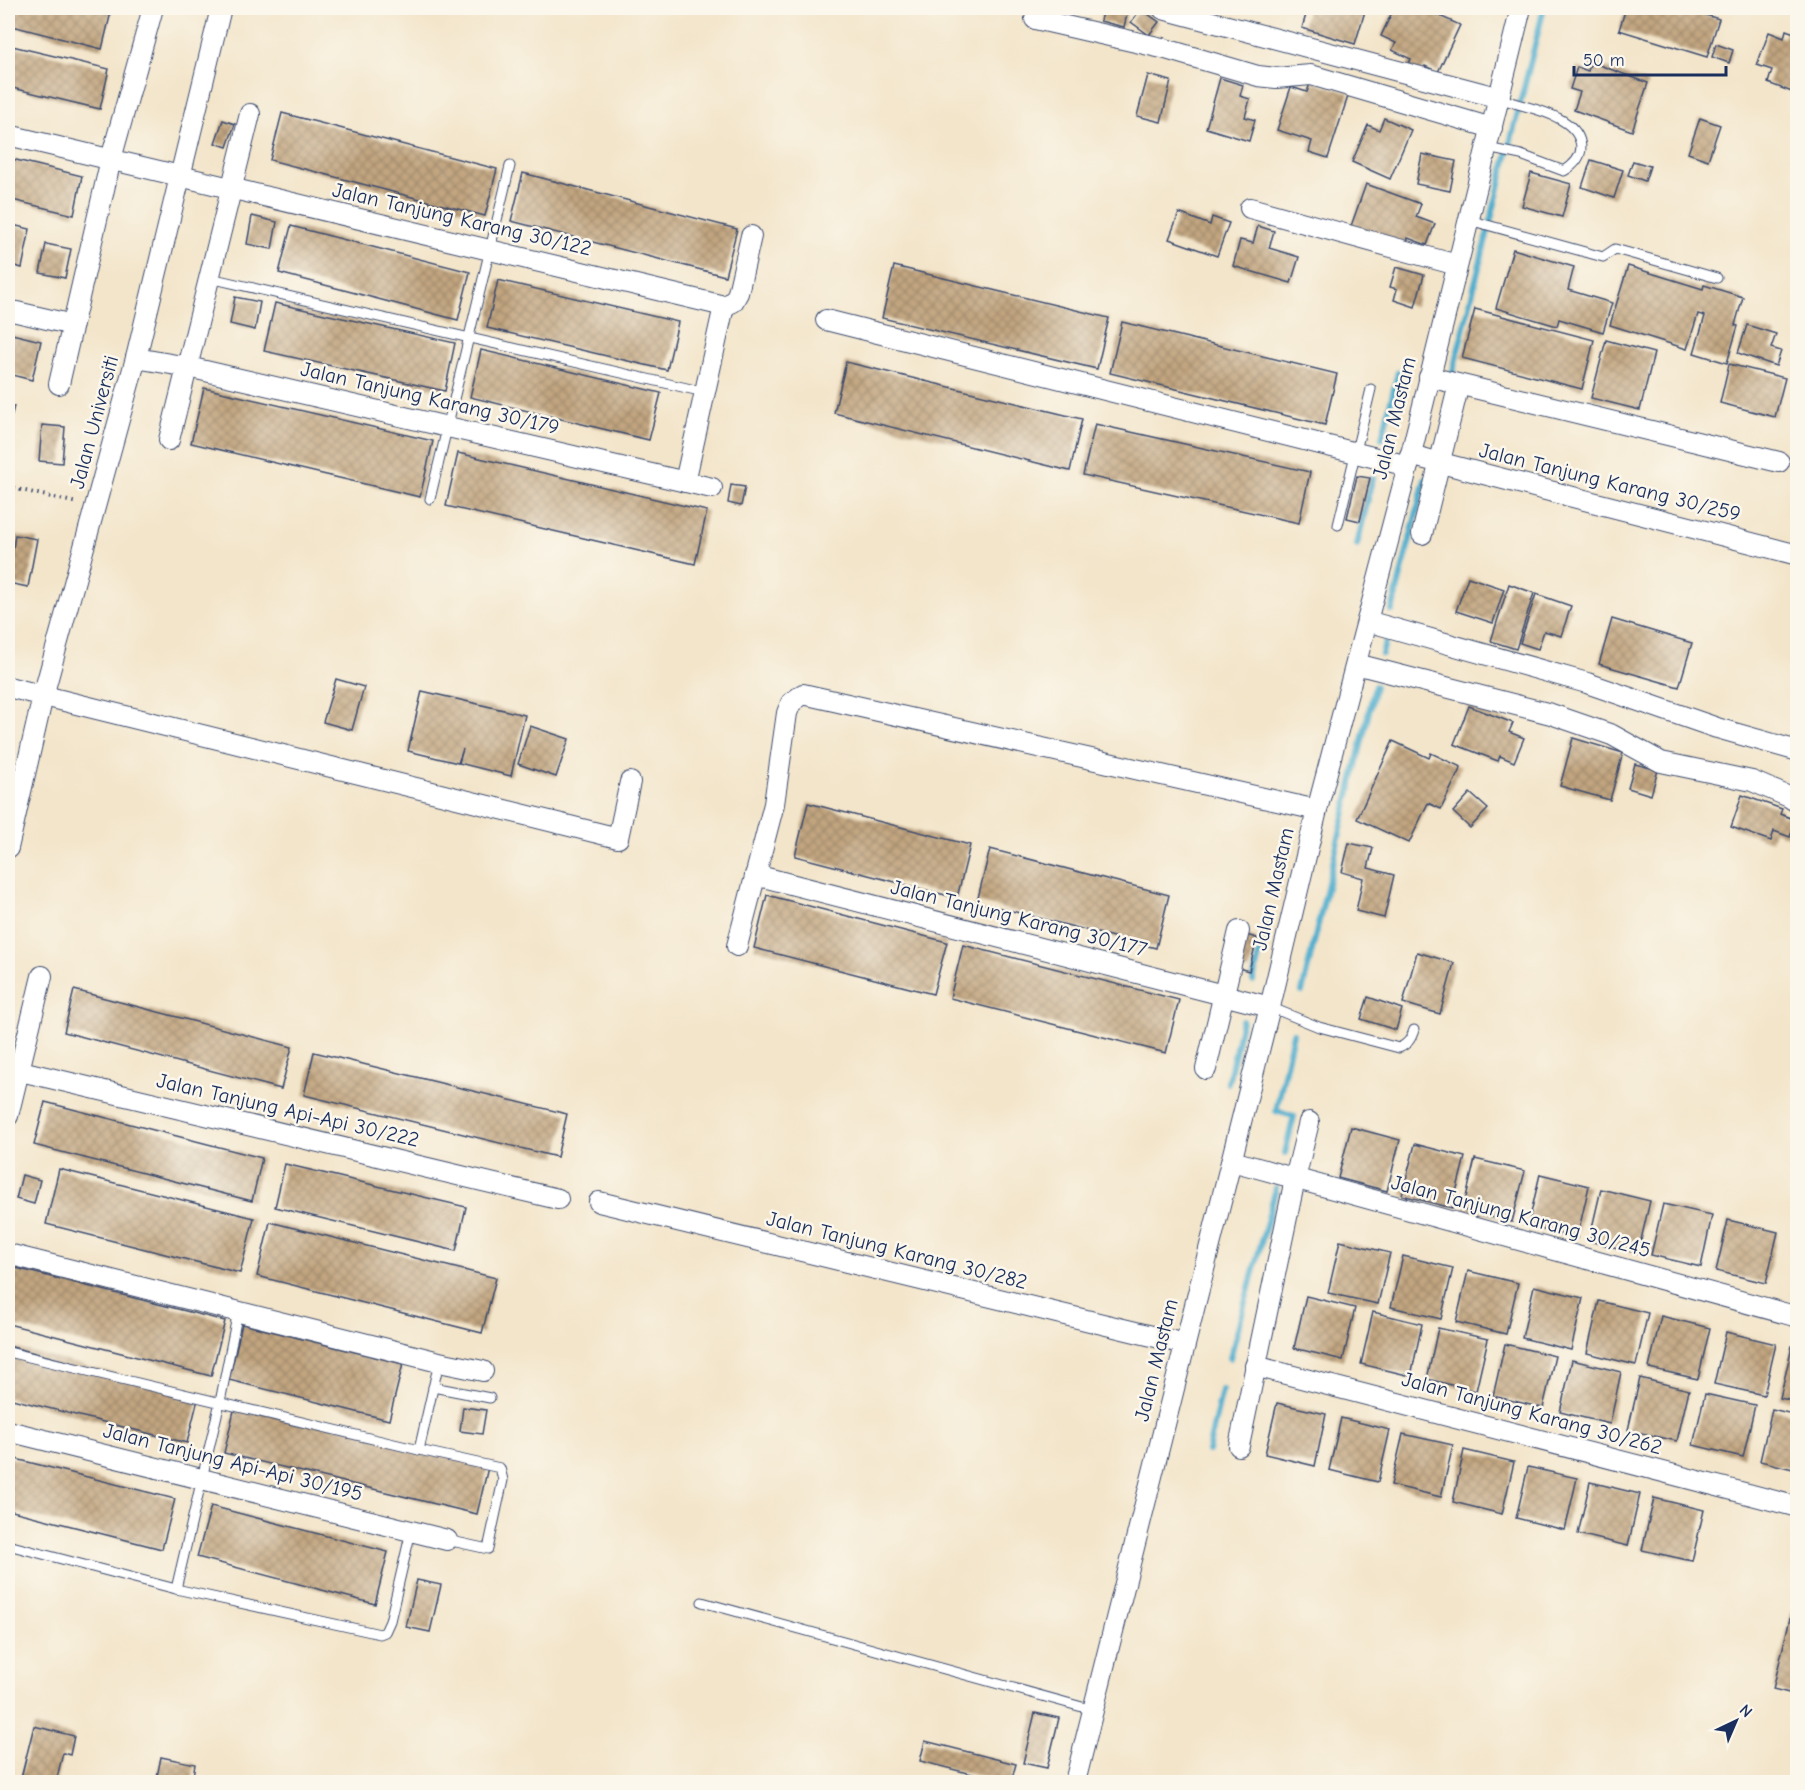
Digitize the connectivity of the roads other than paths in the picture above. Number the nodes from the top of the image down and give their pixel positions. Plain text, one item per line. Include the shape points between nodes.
1 (153, 8) edge
2 (221, 8) edge
3 (1521, 8) edge
4 (1163, 9) edge
5 (1035, 20) dead end
6 (1505, 100) junction
7 (250, 114) dead end
8 (1492, 128) junction
9 (8, 135) edge
10 (1493, 149) junction
11 (111, 159) junction
12 (510, 166) dead end
13 (179, 177) junction
14 (230, 189) junction
15 (1251, 208) dead end
16 (1475, 222) junction
17 (751, 236) dead end
18 (490, 250) junction
19 (1457, 265) junction
20 (210, 278) junction
21 (1717, 278) dead end
22 (728, 304) junction
23 (8, 310) edge
24 (826, 320) dead end
25 (74, 325) junction
26 (470, 336) junction
27 (136, 358) junction
28 (188, 367) junction
29 (1433, 377) junction
30 (59, 384) dead end
31 (1461, 388) junction
32 (1371, 389) dead end
33 (704, 392) junction
34 (449, 427) junction
35 (169, 440) dead end
36 (1356, 453) junction
37 (1409, 460) junction
38 (1779, 462) dead end
39 (1440, 463) junction
40 (685, 482) junction
41 (712, 488) dead end
42 (430, 499) dead end
43 (1338, 525) dead end
44 (1422, 534) dead end
45 (1797, 555) edge
46 (1367, 621) junction
47 (1356, 664) junction
48 (8, 687) edge
49 (43, 696) junction
50 (1797, 751) edge
51 (630, 782) dead end
52 (1797, 803) edge
53 (1317, 810) junction
54 (8, 848) edge
55 (755, 875) junction
56 (1239, 930) dead end
57 (737, 946) dead end
58 (42, 976) dead end
59 (1223, 995) junction
60 (1270, 1007) junction
61 (1413, 1030) dead end
62 (13, 1069) edge
63 (1206, 1069) dead end
64 (8, 1116) edge
65 (1309, 1122) dead end
66 (1232, 1161) junction
67 (1295, 1179) junction
68 (558, 1199) dead end
69 (599, 1202) dead end
70 (8, 1254) edge
71 (238, 1311) junction
72 (1797, 1317) edge
73 (1185, 1344) junction
74 (8, 1352) edge
75 (439, 1362) junction
76 (1255, 1366) junction
77 (483, 1371) dead end
78 (433, 1387) junction
79 (490, 1398) dead end
80 (220, 1402) junction
81 (8, 1431) edge
82 (1239, 1446) dead end
83 (419, 1450) junction
84 (201, 1479) junction
85 (1797, 1507) edge
86 (411, 1531) junction
87 (447, 1540) joint
88 (8, 1545) edge
89 (176, 1588) junction
90 (702, 1602) dead end
91 (1093, 1710) junction
92 (1075, 1782) edge

1 - 11 street
2 - 13 street, Jalan Universiti
3 - 6 street, Jalan Mastam
4 - 6 street
5 - 8 street via 1162,48 1258,75 1311,75
6 - 8 street, Jalan Mastam
6 - 10 lane via 1559,118 1577,136 1582,152 1564,171
7 - 14 street
8 - 10 street, Jalan Mastam
9 - 11 street, Jalan Tanjung Karang 30/122
10 - 16 street, Jalan Mastam
11 - 13 street, Jalan Tanjung Karang 30/122
11 - 25 street
12 - 18 lane
13 - 14 street, Jalan Tanjung Karang 30/122
13 - 27 street, Jalan Universiti
14 - 18 street, Jalan Tanjung Karang 30/122
14 - 20 street
15 - 19 street
16 - 19 street, Jalan Mastam
16 - 21 lane via 1603,257 1616,249
17 - 22 street via 742,279
18 - 22 street, Jalan Tanjung Karang 30/122
18 - 26 lane
19 - 29 street, Jalan Mastam
20 - 26 lane
20 - 28 street
22 - 33 street
23 - 25 street
24 - 36 street, Jalan Tanjung Karang 30/259
25 - 30 street
26 - 33 lane
26 - 34 lane
27 - 28 street, Jalan Tanjung Karang 30/179
27 - 49 street, Jalan Universiti
28 - 34 street, Jalan Tanjung Karang 30/179
28 - 35 street
29 - 31 street
29 - 37 street, Jalan Mastam
31 - 38 street
31 - 39 street
32 - 36 lane
33 - 40 street
34 - 40 street, Jalan Tanjung Karang 30/179
34 - 42 lane
36 - 37 street, Jalan Tanjung Karang 30/259
36 - 43 lane
37 - 39 street, Jalan Tanjung Karang 30/259
37 - 46 street, Jalan Mastam
39 - 44 street
39 - 45 street, Jalan Tanjung Karang 30/259
40 - 41 street, Jalan Tanjung Karang 30/179
46 - 47 street, Jalan Mastam
46 - 50 street via 1587,683
47 - 52 street via 1551,714 1612,735 1660,762 1752,782
47 - 53 street, Jalan Mastam
48 - 49 street
49 - 51 street via 618,838
49 - 54 street, Jalan Universiti
53 - 55 street via 803,694 791,703 788,713 774,804
53 - 60 street, Jalan Mastam
55 - 57 street
55 - 59 street, Jalan Tanjung Karang 30/177
56 - 59 street
58 - 62 street
59 - 60 street, Jalan Tanjung Karang 30/177
59 - 63 street
60 - 61 lane via 1319,1027 1399,1048 1411,1039
60 - 66 street, Jalan Mastam
62 - 64 street
62 - 68 street, Jalan Tanjung Api-Api 30/222
65 - 67 street
66 - 67 street, Jalan Tanjung Karang 30/245
66 - 73 street, Jalan Mastam
67 - 72 street, Jalan Tanjung Karang 30/245
67 - 76 street
69 - 73 street, Jalan Tanjung Karang 30/282
70 - 71 street
71 - 75 street
71 - 80 lane
73 - 91 street, Jalan Mastam
74 - 80 lane
75 - 77 street
75 - 78 lane
76 - 82 street
76 - 85 street, Jalan Tanjung Karang 30/262
78 - 79 lane
78 - 83 lane
80 - 83 lane
80 - 84 lane
81 - 84 street, Jalan Tanjung Api-Api 30/195
83 - 87 lane via 500,1468 502,1474 488,1549
84 - 86 street, Jalan Tanjung Api-Api 30/195
84 - 89 lane
86 - 87 street, Jalan Tanjung Api-Api 30/195
86 - 89 lane via 390,1621 380,1634
88 - 89 lane
90 - 91 lane
91 - 92 street, Jalan Mastam

